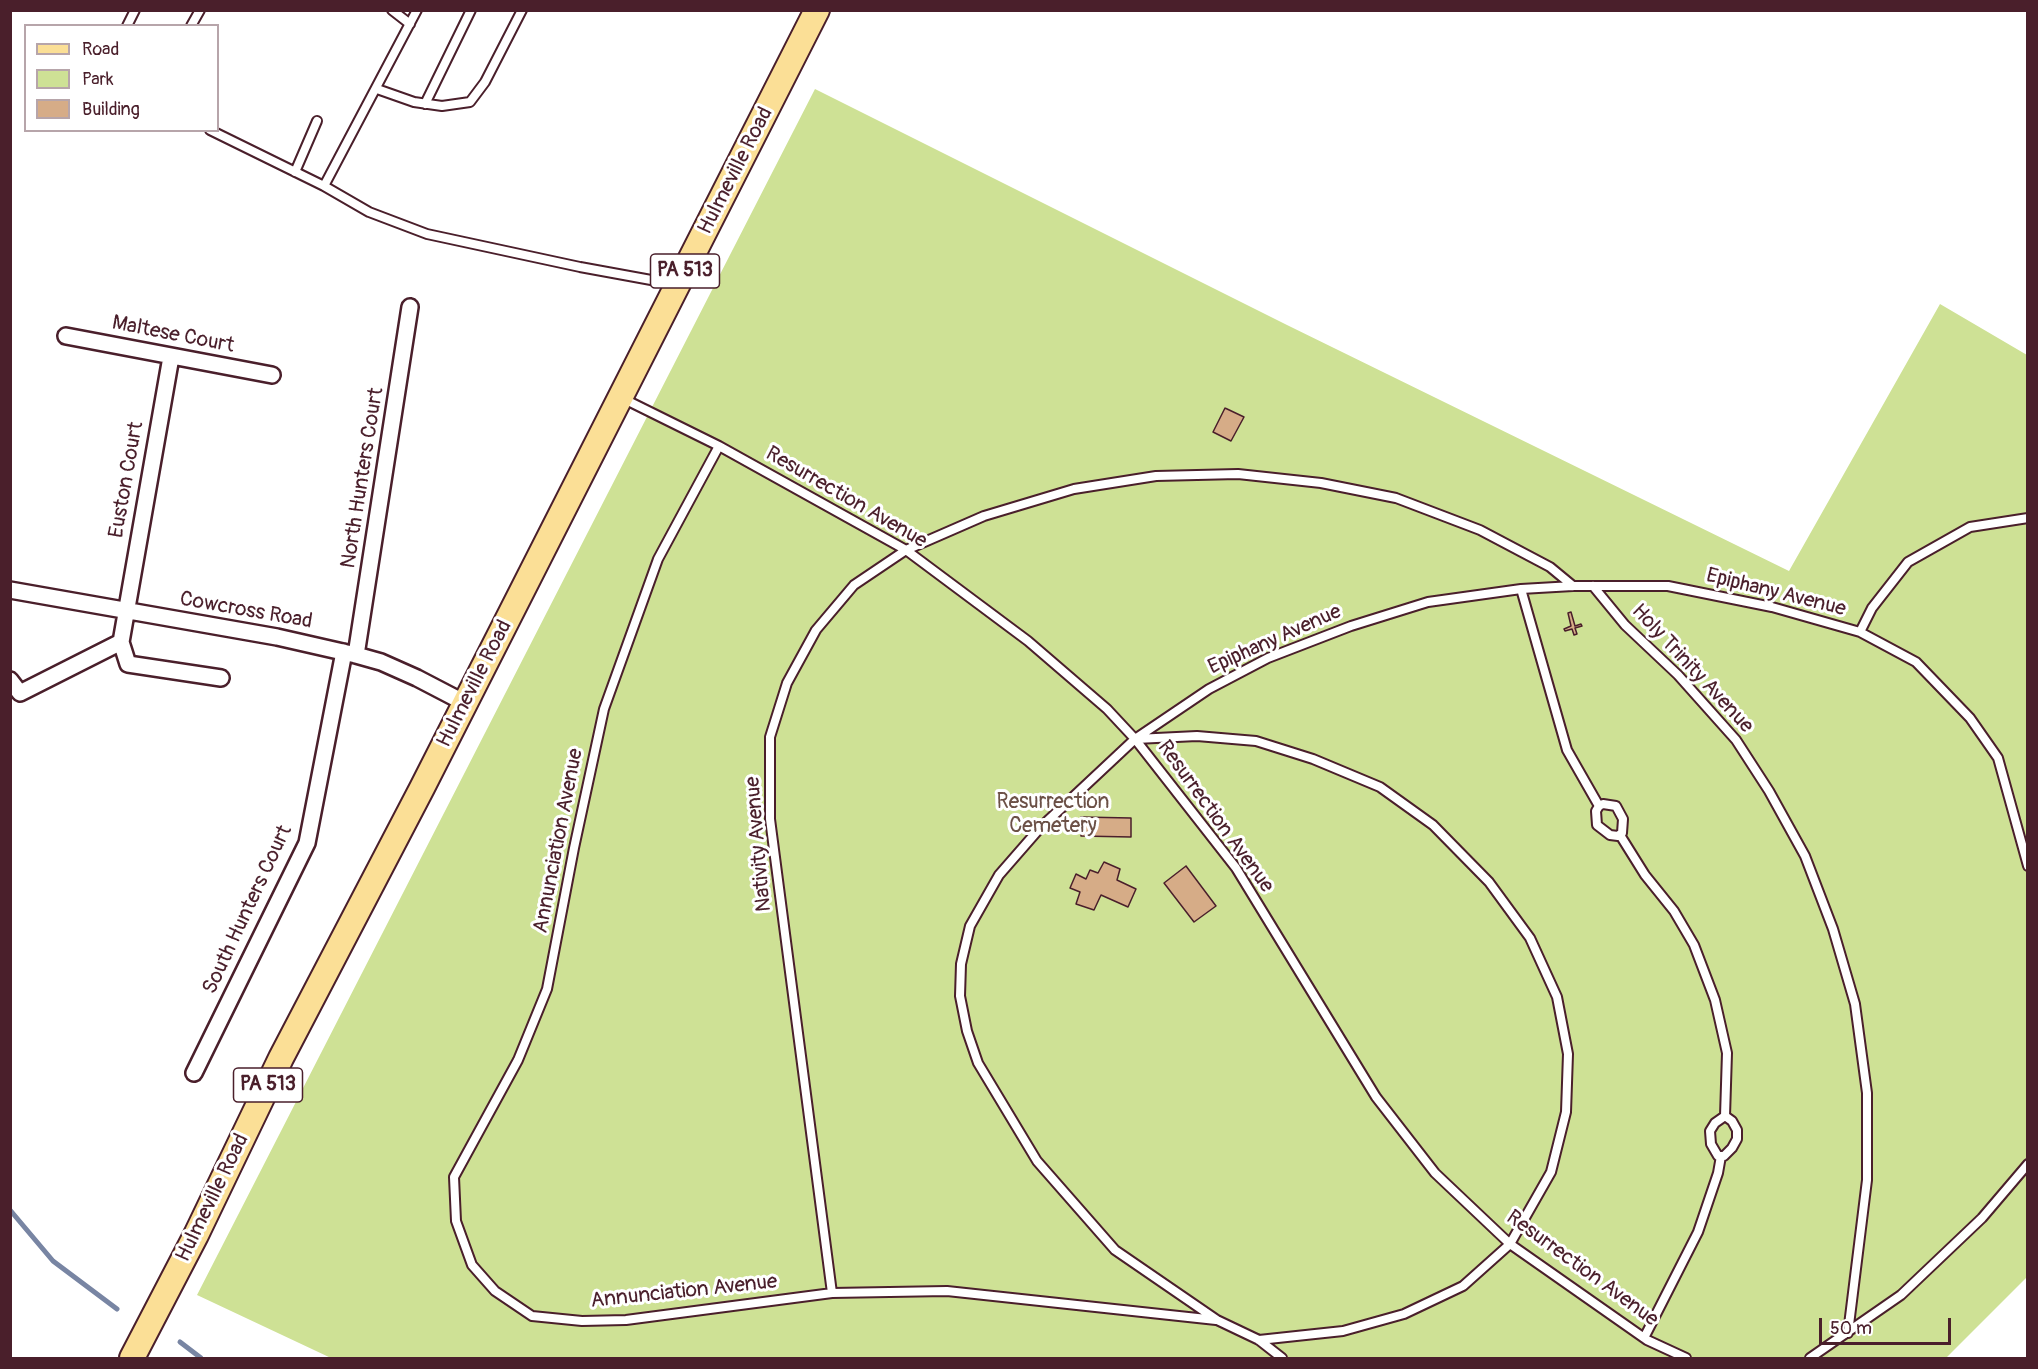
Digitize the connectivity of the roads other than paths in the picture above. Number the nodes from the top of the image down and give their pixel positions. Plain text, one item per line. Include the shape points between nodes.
1 (135, 10) edge
2 (200, 10) edge
3 (392, 10) edge
4 (417, 10) edge
5 (471, 10) edge
6 (522, 10) edge
7 (818, 10) edge
8 (128, 24) edge
9 (192, 24) edge
10 (410, 24) junction
11 (377, 89) junction
12 (425, 104) junction
13 (316, 120) dead end
14 (214, 132) edge
15 (295, 172) junction
16 (324, 186) junction
17 (678, 285) junction
18 (410, 307) dead end
19 (66, 336) dead end
20 (171, 357) junction
21 (272, 375) dead end
22 (621, 397) junction
23 (719, 446) junction
24 (2028, 518) edge
25 (906, 550) junction
26 (1573, 585) junction
27 (1593, 585) junction
28 (1521, 589) junction
29 (10, 590) edge
30 (126, 611) junction
31 (1860, 632) junction
32 (121, 642) junction
33 (350, 653) junction
34 (221, 678) dead end
35 (10, 680) edge
36 (465, 704) junction
37 (1135, 739) junction
38 (1599, 806) junction
39 (1620, 835) junction
40 (2028, 866) edge
41 (194, 1073) dead end
42 (1725, 1116) junction
43 (1721, 1156) junction
44 (2028, 1164) edge
45 (1510, 1244) junction
46 (832, 1293) junction
47 (1217, 1320) junction
48 (1848, 1333) junction
49 (1644, 1338) junction
50 (1259, 1340) junction
51 (132, 1359) edge
52 (1282, 1359) edge
53 (1686, 1359) edge
54 (1810, 1359) edge

1 - 8 lane
2 - 9 lane
3 - 10 lane
4 - 10 lane
5 - 12 lane
6 - 12 lane via 485,82 470,102
7 - 17 main road, Hulmeville Road / PA 513
10 - 11 lane
11 - 12 lane
11 - 16 lane
13 - 15 lane
14 - 15 lane
15 - 16 lane
16 - 17 lane via 369,212 427,234
17 - 22 main road, Hulmeville Road / PA 513
18 - 33 street, North Hunters Court
19 - 20 street, Maltese Court
20 - 21 street, Maltese Court
20 - 30 street, Euston Court
22 - 23 lane, Resurrection Avenue
22 - 36 main road, Hulmeville Road / PA 513
23 - 25 lane, Resurrection Avenue
23 - 46 lane, Annunciation Avenue via 658,560 604,709 548,989 518,1060 454,1177 456,1221 471,1265 495,1291 532,1316 582,1322 626,1320
24 - 31 lane via 1970,527 1908,562 1872,608
25 - 26 lane, Nativity Avenue via 984,516 1074,489 1156,476 1238,474 1321,483 1396,498 1480,531 1550,567
25 - 37 lane, Resurrection Avenue via 1028,641 1107,709
25 - 46 lane, Nativity Avenue via 854,585 816,630 787,683 770,737 770,819
26 - 27 lane, Epiphany Avenue
26 - 28 lane, Epiphany Avenue
27 - 31 lane, Epiphany Avenue via 1668,585
27 - 48 lane, Holy Trinity Avenue via 1736,740 1805,856 1833,929 1855,1004 1867,1093 1868,1180
28 - 37 lane, Epiphany Avenue via 1428,602 1268,658 1209,688
28 - 38 lane via 1567,750
29 - 30 street, Cowcross Road
30 - 32 street
30 - 33 street, Cowcross Road
31 - 40 lane, Epiphany Avenue via 1916,662 1970,718 1998,758
32 - 34 street via 128,664
32 - 35 street via 20,693
33 - 36 street, Cowcross Road via 381,662
33 - 41 street, South Hunters Court via 307,843
36 - 51 main road, Hulmeville Road / PA 513 via 281,1058
37 - 45 lane, Resurrection Avenue via 1236,868 1376,1097 1435,1173
37 - 45 lane via 1197,736 1256,741 1380,787 1433,825 1496,891 1530,938 1557,997 1568,1054 1566,1112 1551,1172
37 - 47 lane, Epiphany Avenue via 1040,828 999,875 970,926 960,996 978,1063 1037,1161 1115,1250
38 - 39 lane via 1597,825 1610,835
38 - 39 lane via 1609,804 1621,812
39 - 42 lane via 1694,945 1715,1000 1727,1053
42 - 43 lane via 1710,1131 1711,1144
42 - 43 lane via 1737,1130 1737,1138
43 - 49 lane via 1698,1233
44 - 48 lane via 1982,1218 1901,1295
45 - 49 lane, Resurrection Avenue
45 - 50 lane via 1463,1286 1404,1314 1343,1331
46 - 47 lane, Annunciation Avenue via 947,1291
47 - 50 lane
48 - 54 lane
49 - 53 lane, Resurrection Avenue
50 - 52 lane

